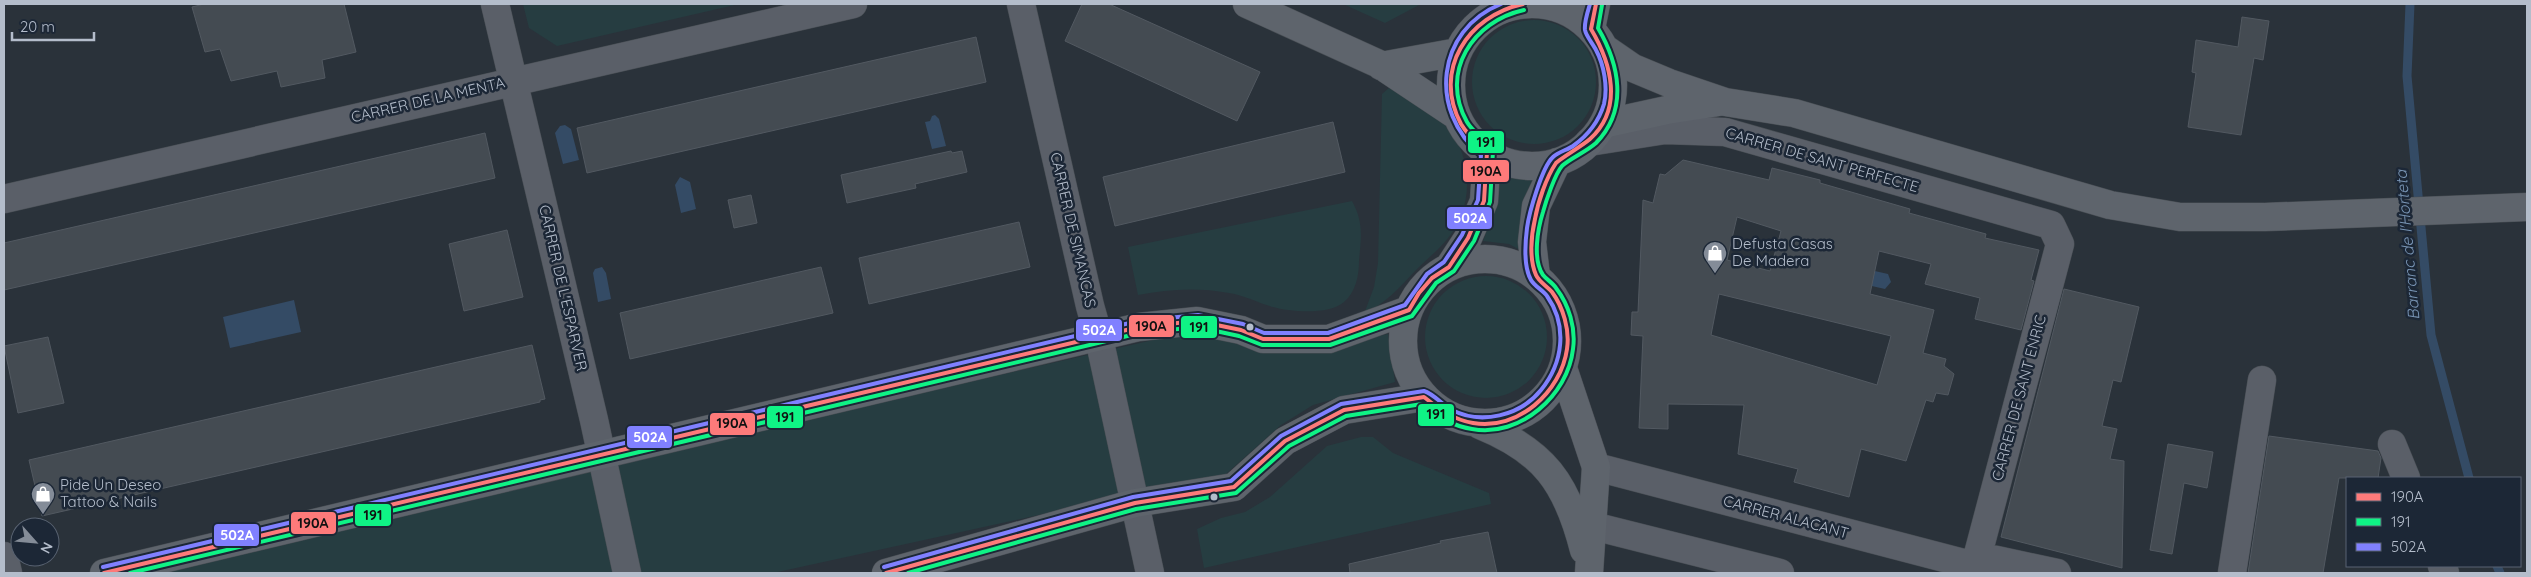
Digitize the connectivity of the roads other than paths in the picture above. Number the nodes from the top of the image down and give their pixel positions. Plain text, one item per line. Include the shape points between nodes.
1 (496, 4) edge
2 (853, 4) edge
3 (1021, 4) edge
4 (1247, 4) edge
5 (1516, 4) edge
6 (1597, 27) edge
7 (1458, 52) junction
8 (1381, 66) junction
9 (514, 80) junction
10 (1725, 102) junction
11 (1458, 116) junction
12 (1596, 133) junction
13 (1487, 152) junction
14 (1557, 162) junction
15 (4, 199) edge
16 (2527, 207) edge
17 (2051, 225) joint
18 (1449, 267) junction
19 (1536, 276) junction
20 (1409, 310) junction
21 (1099, 338) junction
22 (1564, 368) junction
23 (2262, 380) dead end
24 (1424, 397) junction
25 (1476, 423) junction
26 (2392, 444) dead end
27 (600, 454) junction
28 (1596, 467) junction
29 (2406, 477) edge
30 (1135, 503) junction
31 (1592, 526) junction
32 (4, 556) edge
33 (1976, 565) edge
34 (8, 573) edge
35 (104, 573) edge
36 (627, 573) edge
37 (890, 573) edge
38 (1150, 573) edge
39 (1590, 573) edge
40 (1780, 573) edge
41 (2057, 573) edge
42 (2232, 573) edge

1 - 9 street, CARRER DE L'ESPARVER
2 - 9 street, CARRER DE LA MENTA
3 - 21 street, CARRER DE SIMANCAS
4 - 8 street
5 - 6 street via 1548,5
5 - 7 street via 1480,23
6 - 10 street via 1633,68
6 - 12 street via 1612,73 1612,100
7 - 8 street
7 - 11 street via 1452,73 1452,95
8 - 11 street
9 - 15 street, CARRER DE LA MENTA
9 - 27 street, CARRER DE L'ESPARVER
10 - 12 street via 1667,110
10 - 16 street via 1794,113 2110,205 2180,218 2265,218
11 - 13 street via 1470,136
12 - 14 street via 1574,154
12 - 17 street, CARRER DE SANT PERFECTE via 1725,132
13 - 14 street via 1509,163 1533,166
13 - 18 street via 1484,201 1468,238
14 - 19 street via 1536,206 1532,242
17 - 33 street, CARRER DE SANT ENRIC via 2060,244
18 - 19 street via 1484,258 1503,260
18 - 20 street via 1432,278
19 - 22 street via 1561,308 1567,334
20 - 21 street via 1329,339 1263,339 1241,330 1197,321 1139,327
20 - 24 street via 1404,328 1405,356 1413,382
21 - 27 street
21 - 30 street, CARRER DE SIMANCAS
22 - 25 street via 1555,386 1534,408 1506,421
22 - 28 street
23 - 42 street
24 - 25 street via 1439,410 1457,419
24 - 30 street via 1344,410 1285,441 1234,487
25 - 39 street via 1509,437 1538,458 1554,476 1577,521
26 - 29 street
27 - 35 street
27 - 36 street, CARRER DE L'ESPARVER
28 - 31 street
28 - 33 street, CARRER ALACANT
30 - 37 street
30 - 38 street, CARRER DE SIMANCAS
31 - 39 street
31 - 40 street
32 - 34 street
33 - 41 street, CARRER ALACANT

